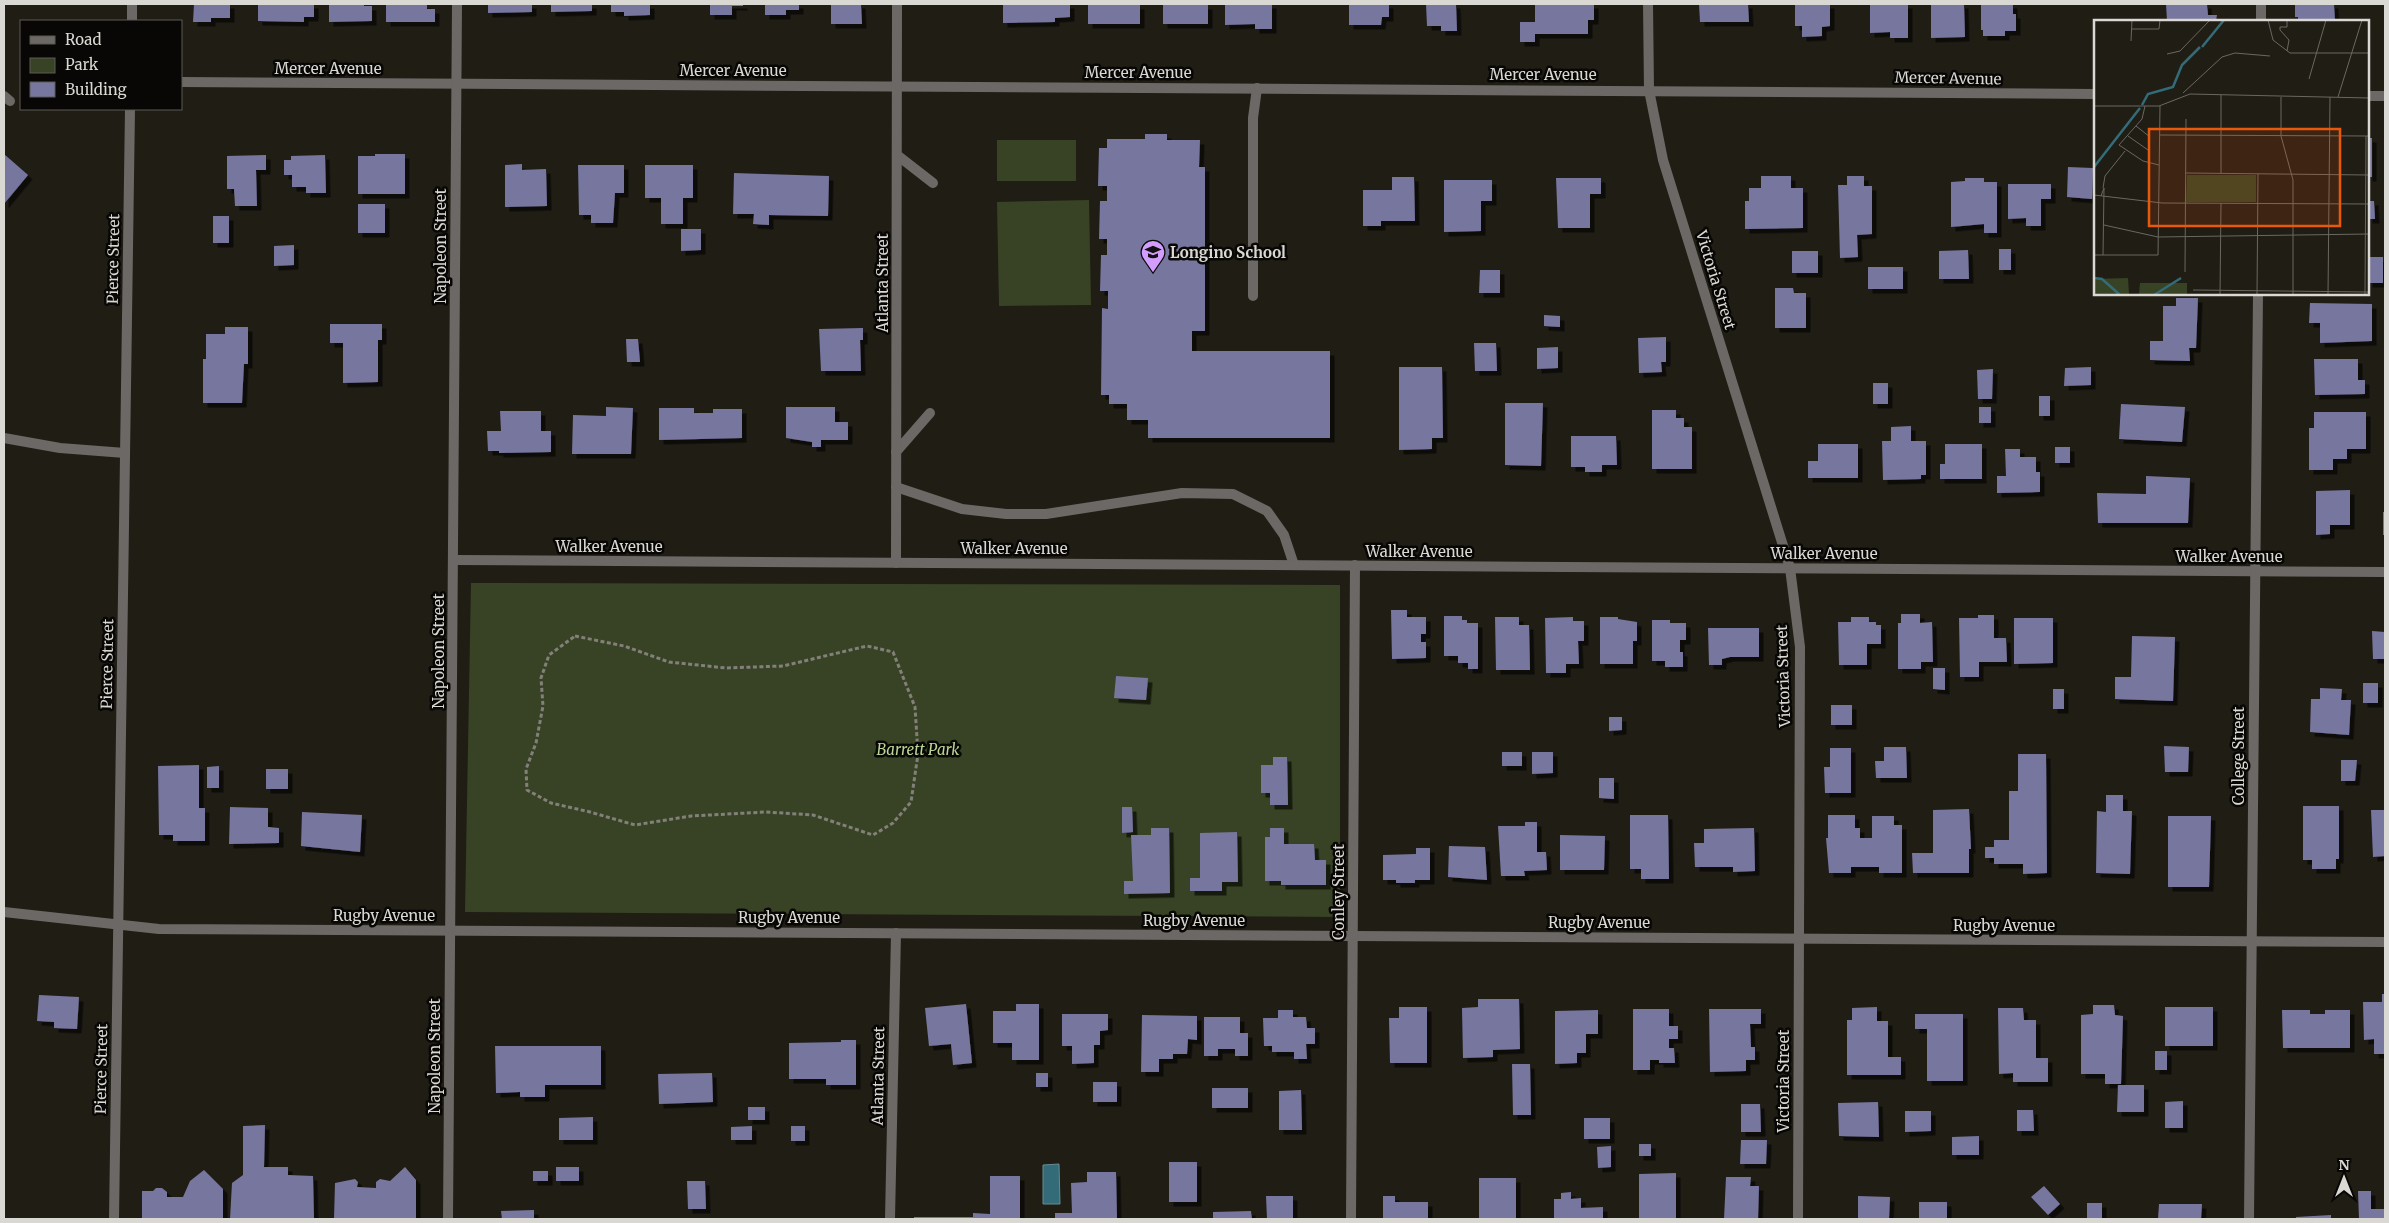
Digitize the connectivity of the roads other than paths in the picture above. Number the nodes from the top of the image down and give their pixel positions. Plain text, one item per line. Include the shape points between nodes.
1 (132, 4) edge
2 (457, 4) edge
3 (897, 4) edge
4 (1648, 4) edge
5 (2261, 4) edge
6 (132, 20) edge
7 (2261, 20) edge
8 (182, 82) edge
9 (456, 83) junction
10 (897, 86) junction
11 (1257, 88) junction
12 (1649, 90) junction
13 (2094, 94) edge
14 (2369, 96) edge
15 (2385, 96) edge
16 (130, 110) edge
17 (897, 155) junction
18 (933, 183) dead end
19 (2258, 295) edge
20 (1253, 296) dead end
21 (930, 413) dead end
22 (4, 438) edge
23 (896, 452) junction
24 (125, 453) junction
25 (896, 487) junction
26 (454, 560) junction
27 (896, 563) junction
28 (1294, 565) junction
29 (1355, 565) junction
30 (1790, 568) junction
31 (2254, 571) junction
32 (2385, 572) edge
33 (4, 912) edge
34 (118, 925) junction
35 (450, 930) junction
36 (896, 933) junction
37 (1353, 936) junction
38 (1799, 938) junction
39 (2251, 941) junction
40 (2385, 942) edge
41 (114, 1219) edge
42 (448, 1219) edge
43 (890, 1219) edge
44 (1351, 1219) edge
45 (1798, 1219) edge
46 (2249, 1219) edge

1 - 6 street
2 - 9 street, Napoleon Street
3 - 10 street, Atlanta Street
4 - 12 street, Victoria Street
5 - 7 street
8 - 9 street, Mercer Avenue
9 - 10 street, Mercer Avenue
9 - 26 street, Napoleon Street
10 - 11 street, Mercer Avenue
10 - 17 street, Atlanta Street
11 - 12 street, Mercer Avenue
11 - 20 street via 1253,118
12 - 13 street, Mercer Avenue
12 - 30 street, Victoria Street via 1663,160
14 - 15 street
16 - 24 street, Pierce Street
17 - 18 street
17 - 23 street, Atlanta Street
19 - 31 street, College Street
21 - 23 street
22 - 24 street via 60,448
23 - 25 street, Atlanta Street
24 - 34 street, Pierce Street
25 - 27 street, Atlanta Street
25 - 28 street via 962,509 1006,514 1046,514 1182,493 1233,494 1267,511 1284,534
26 - 27 street, Walker Avenue
26 - 35 street, Napoleon Street
27 - 28 street, Walker Avenue
28 - 29 street, Walker Avenue
29 - 30 street, Walker Avenue
29 - 37 street, Conley Street
30 - 31 street, Walker Avenue
30 - 38 street, Victoria Street via 1800,647
31 - 32 street, Walker Avenue
31 - 39 street, College Street
33 - 34 street, Rugby Avenue
34 - 35 street, Rugby Avenue via 159,929
34 - 41 street, Pierce Street
35 - 36 street, Rugby Avenue
35 - 42 street, Napoleon Street
36 - 37 street, Rugby Avenue
36 - 43 street, Atlanta Street
37 - 38 street, Rugby Avenue
37 - 44 street, Conley Street
38 - 39 street, Rugby Avenue
38 - 45 street, Victoria Street
39 - 40 street, Rugby Avenue
39 - 46 street, College Street

